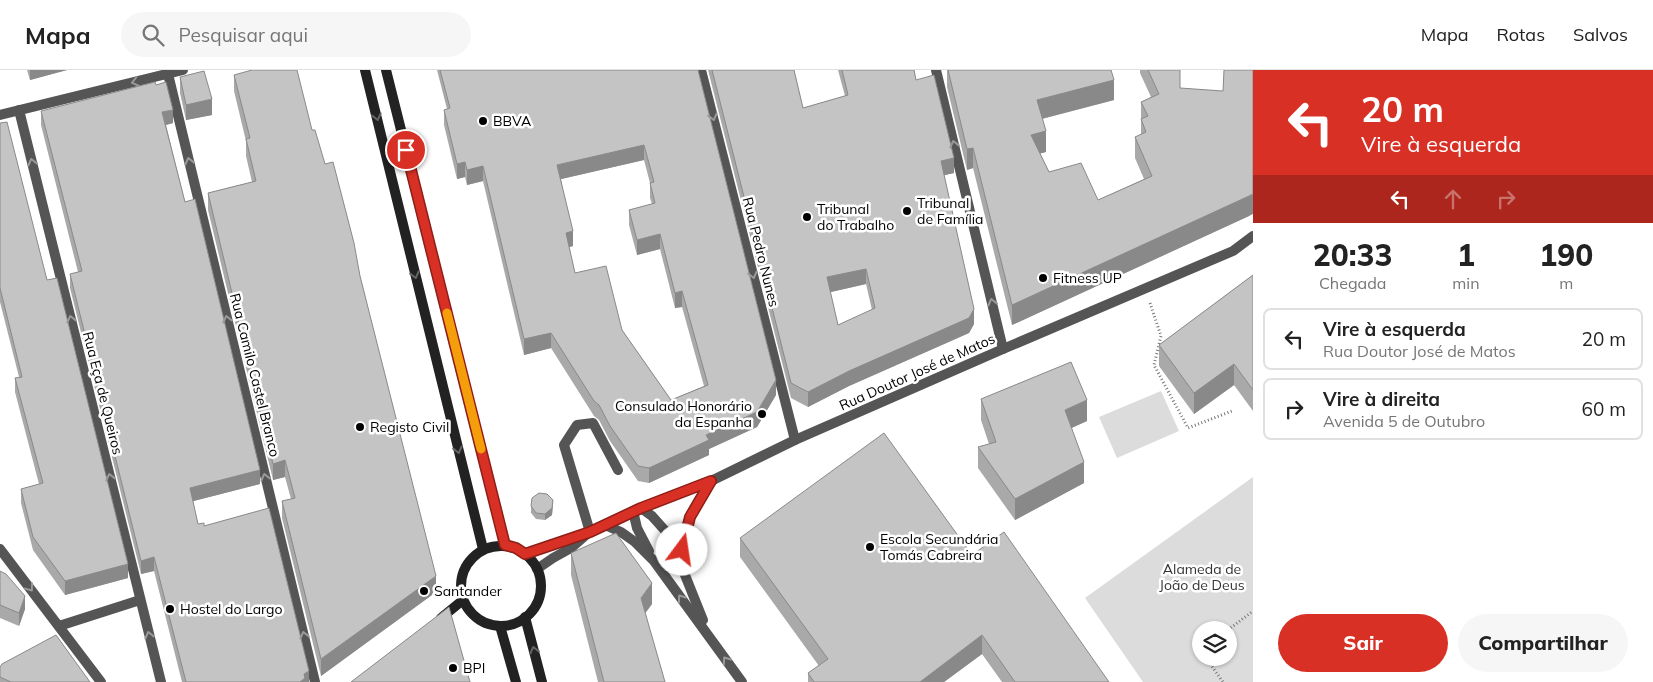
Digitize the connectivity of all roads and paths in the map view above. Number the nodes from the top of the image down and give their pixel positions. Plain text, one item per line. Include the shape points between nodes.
1 (183, 70) edge
2 (365, 70) edge
3 (386, 70) edge
4 (701, 70) edge
5 (939, 71) edge
6 (168, 74) junction
7 (19, 110) junction
8 (0, 115) edge
9 (1253, 236) edge
10 (1146, 288) junction
11 (1003, 349) junction
12 (1232, 410) dead end
13 (795, 440) junction
14 (618, 470) dead end
15 (711, 481) junction
16 (637, 509) junction
17 (604, 525) junction
18 (590, 532) junction
19 (505, 545) junction
20 (0, 549) edge
21 (483, 549) junction
22 (525, 554) junction
23 (654, 561) junction
24 (537, 569) junction
25 (687, 581) junction
26 (140, 600) junction
27 (463, 600) junction
28 (1253, 612) edge
29 (526, 617) junction
30 (1237, 624) edge
31 (59, 626) junction
32 (429, 626) edge
33 (500, 626) junction
34 (710, 638) junction
35 (1212, 666) edge
36 (101, 682) edge
37 (161, 682) edge
38 (315, 682) edge
39 (516, 682) edge
40 (542, 682) edge
41 (742, 682) edge
42 (1223, 682) edge

1 - 6 street
2 -> 21 main road
3 - 19 main road
4 -> 13 street, Rua Pedro Nunes
11 -> 5 street
6 -> 7 street
38 -> 6 street, Rua Camilo Castel Branco
7 - 8 street
26 -> 7 street, Rua Eça de Queiros
9 - 10 street, Rua Doutor José de Matos via 1233,251
10 - 11 street, Rua Doutor José de Matos
10 - 12 path via 1161,336 1154,365 1188,428
11 - 13 street, Rua Doutor José de Matos
13 - 15 street, Rua Doutor José de Matos
14 - 18 street via 593,423 578,425 564,445
15 - 16 street, Rua Doutor José de Matos
15 - 25 street via 690,517 682,550
16 - 17 street, Rua Doutor José de Matos
16 - 23 street via 637,528
16 - 25 street via 652,516 669,535
17 - 18 street, Rua Doutor José de Matos
17 - 23 street via 635,542
18 - 22 street, Rua Doutor José de Matos
18 - 24 street, Rua Doutor José de Matos
19 - 21 main road
19 - 22 main road
20 -> 31 street
21 - 27 main road via 473,556 464,572 460,589
22 - 24 main road
34 -> 23 street
24 - 29 main road via 540,595
25 - 34 street
26 - 31 street
37 -> 26 street, Rua Eça de Queiros
27 - 32 main road
27 - 33 main road via 480,620
28 - 30 path
29 - 33 main road
40 -> 29 main road
31 - 36 street
33 - 39 main road
41 -> 34 street
35 - 42 path

